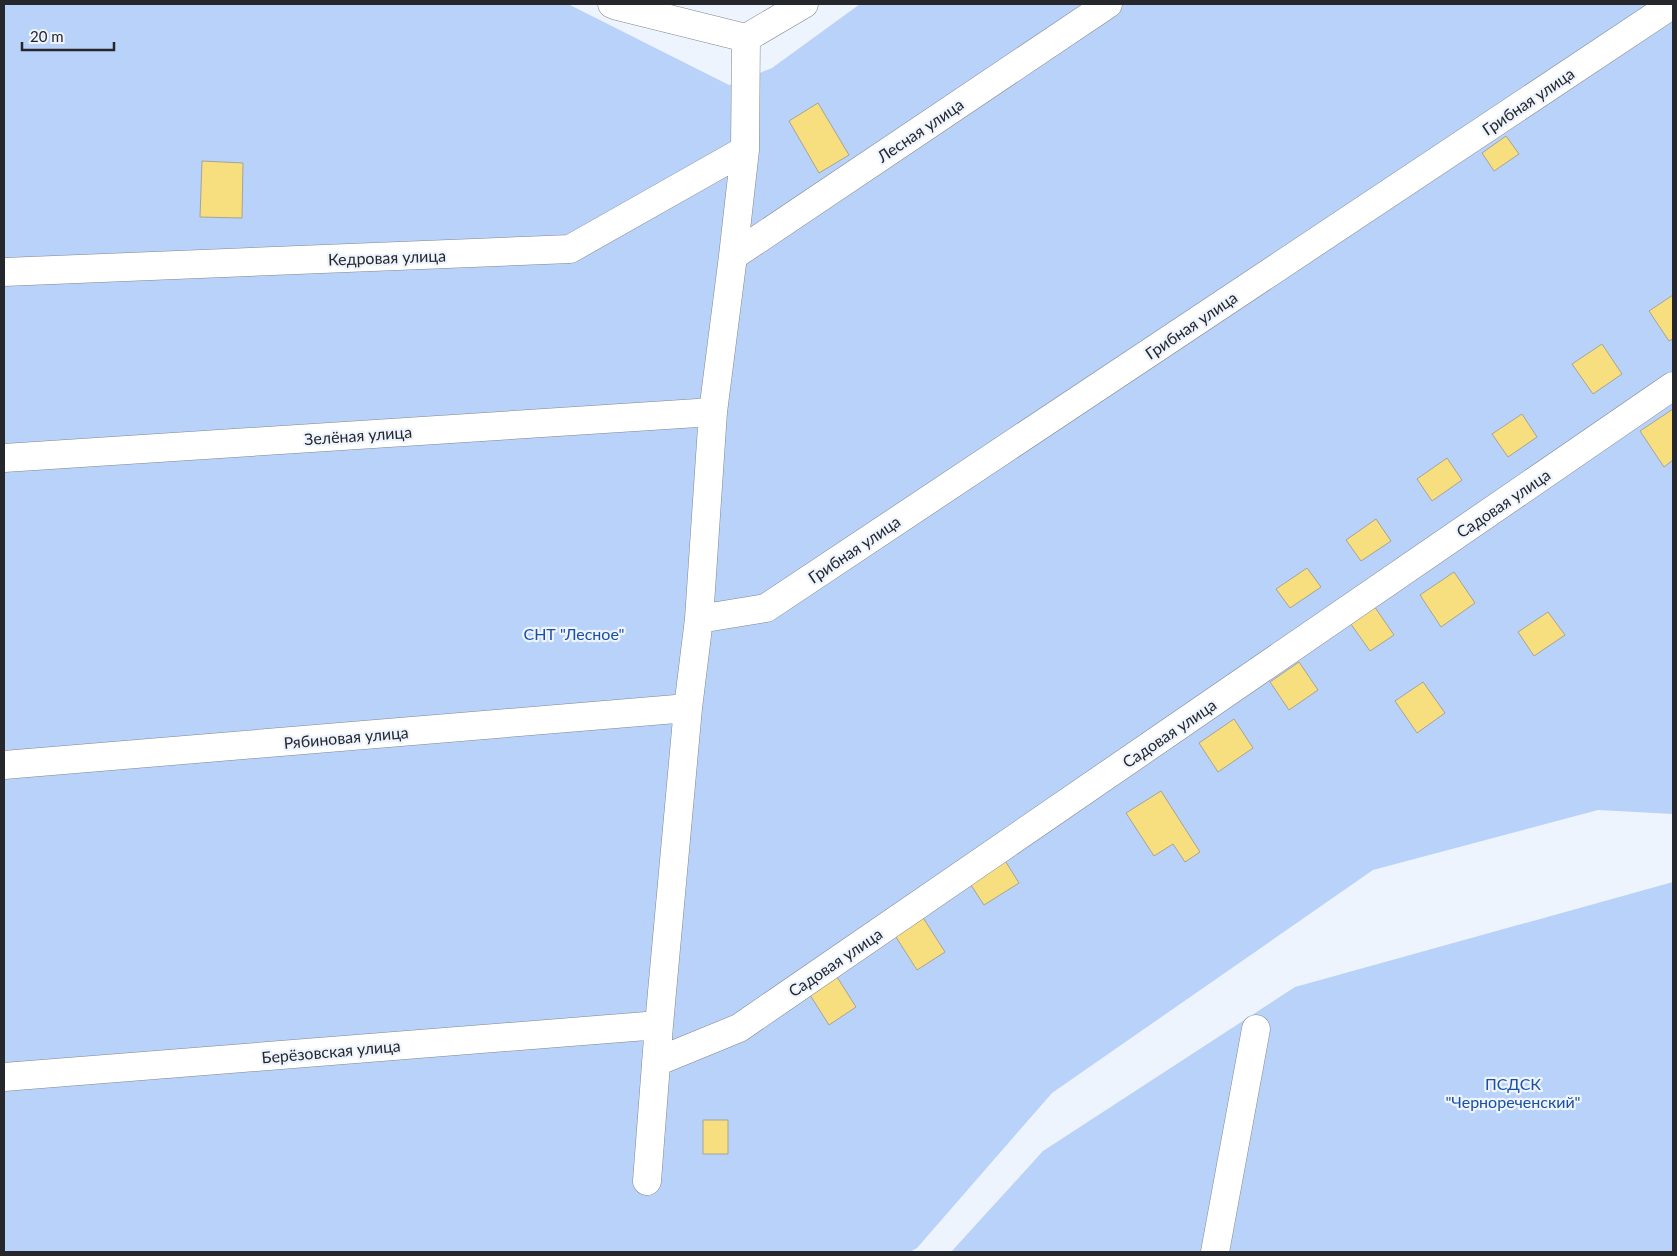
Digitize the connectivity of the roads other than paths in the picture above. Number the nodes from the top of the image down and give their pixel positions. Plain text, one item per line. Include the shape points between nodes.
1 (612, 4) edge
2 (804, 4) edge
3 (1108, 4) edge
4 (1673, 4) edge
5 (746, 38) junction
6 (744, 150) junction
7 (733, 256) junction
8 (4, 272) edge
9 (1673, 386) edge
10 (713, 412) junction
11 (4, 458) edge
12 (699, 619) junction
13 (688, 708) junction
14 (4, 765) edge
15 (658, 1025) junction
16 (1256, 1029) dead end
17 (656, 1062) junction
18 (4, 1076) edge
19 (647, 1181) dead end
20 (1215, 1252) edge

1 - 5 street
2 - 5 street
3 - 7 street, Лесная улица
4 - 12 street, Грибная улица via 766,608
5 - 6 street
6 - 7 street
6 - 8 street, Кедровая улица via 570,249
7 - 10 street
9 - 17 street, Садовая улица via 739,1028
10 - 11 street, Зелёная улица
10 - 12 street
12 - 13 street
13 - 14 street, Рябиновая улица
13 - 15 street
15 - 17 street
15 - 18 street, Берёзовская улица
16 - 20 street
17 - 19 street

